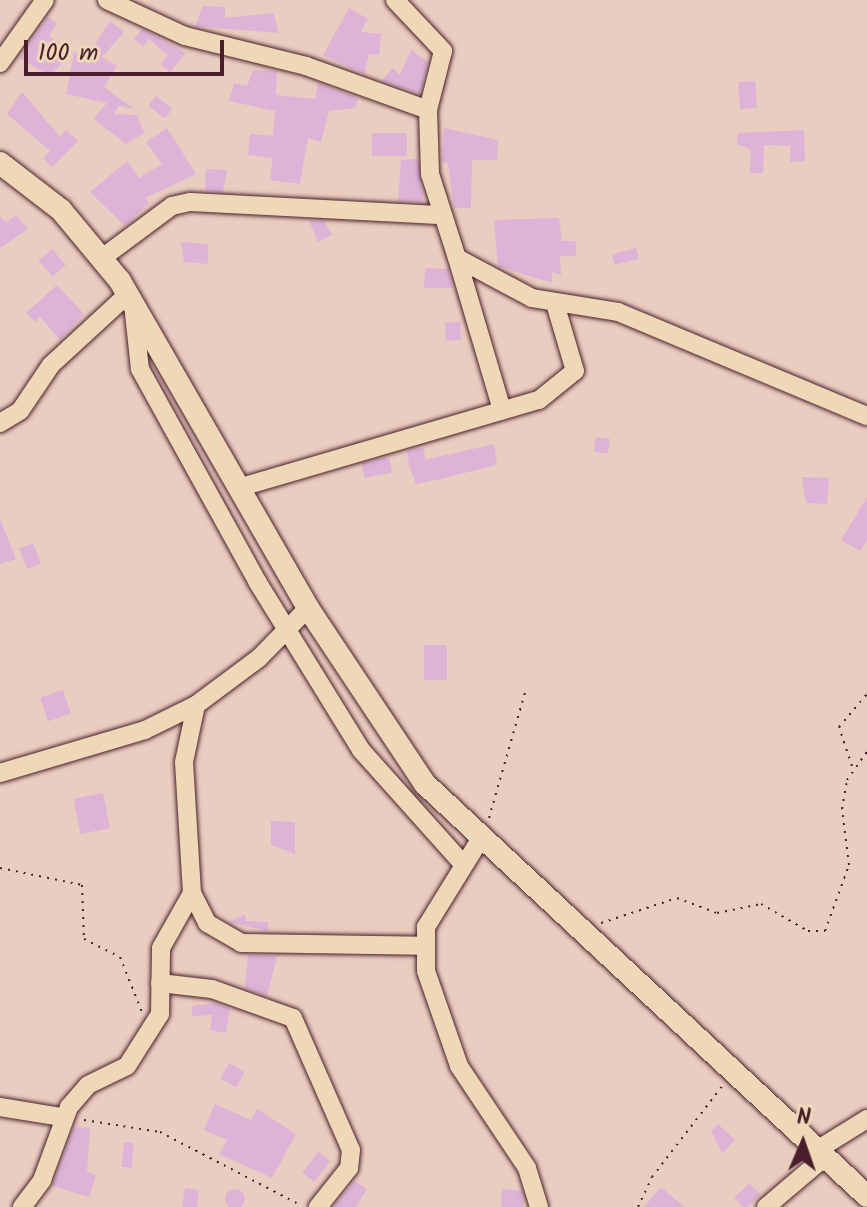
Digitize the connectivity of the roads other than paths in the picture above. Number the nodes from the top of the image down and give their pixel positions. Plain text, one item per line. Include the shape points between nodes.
1 (45, 0) edge
2 (107, 0) edge
3 (395, 0) edge
4 (0, 63) edge
5 (428, 110) junction
6 (0, 163) edge
7 (439, 215) junction
8 (102, 258) junction
9 (457, 258) junction
10 (130, 298) junction
11 (556, 307) junction
12 (502, 410) junction
13 (867, 416) edge
14 (0, 423) edge
15 (241, 487) junction
16 (308, 608) junction
17 (286, 631) junction
18 (196, 705) junction
19 (0, 773) edge
20 (481, 838) junction
21 (461, 862) junction
22 (192, 893) junction
23 (423, 946) junction
24 (160, 983) junction
25 (0, 1107) edge
26 (62, 1117) junction
27 (867, 1119) edge
28 (821, 1154) junction
29 (867, 1196) edge
30 (22, 1207) edge
31 (318, 1207) edge
32 (539, 1207) edge
33 (766, 1207) edge

1 - 4 street
2 - 5 street via 185,36 306,66
3 - 5 street via 442,47
5 - 7 street
6 - 8 main road via 61,210
7 - 8 street via 190,202 172,206
7 - 9 street
8 - 10 main road
9 - 11 street
9 - 12 street
10 - 14 street
10 - 15 main road
10 - 17 street via 140,369
11 - 12 street via 575,371 539,400
11 - 13 street via 618,312
12 - 15 street
15 - 16 main road
16 - 17 street
16 - 20 main road via 385,732
17 - 18 street
17 - 21 street via 377,771
18 - 19 street via 145,730
18 - 22 street via 184,762
20 - 21 street
20 - 28 main road
21 - 23 street
22 - 23 street via 216,930 257,946
22 - 24 street via 168,928
23 - 32 street via 459,1066 527,1168
24 - 26 street via 154,1025 127,1066 88,1085
24 - 31 street via 212,989 293,1018 351,1150 349,1168
25 - 26 street
26 - 30 street via 42,1180
27 - 28 street
28 - 29 main road
28 - 33 street

